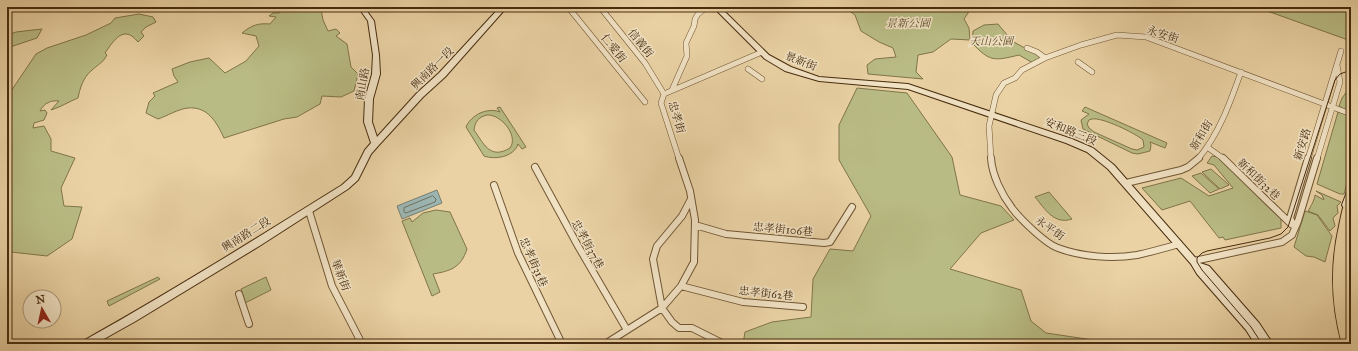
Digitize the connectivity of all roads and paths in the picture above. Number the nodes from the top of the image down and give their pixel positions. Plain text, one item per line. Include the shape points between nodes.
1 (361, 7) edge
2 (504, 7) edge
3 (568, 7) edge
4 (600, 7) edge
5 (707, 7) edge
6 (716, 7) edge
7 (1027, 48) dead end
8 (762, 52) junction
9 (1341, 52) dead end
10 (1045, 58) junction
11 (1078, 62) dead end
12 (1337, 65) junction
13 (748, 69) dead end
14 (1092, 72) dead end
15 (1241, 72) junction
16 (762, 79) dead end
17 (900, 86) joint
18 (672, 90) junction
19 (664, 94) junction
20 (645, 102) dead end
21 (1324, 104) junction
22 (1332, 107) junction
23 (1351, 114) edge
24 (991, 115) junction
25 (374, 144) junction
26 (1207, 147) junction
27 (535, 167) dead end
28 (1126, 183) junction
29 (494, 185) dead end
30 (1351, 191) edge
31 (691, 199) junction
32 (1351, 199) edge
33 (852, 207) dead end
34 (309, 211) junction
35 (695, 225) junction
36 (1295, 228) junction
37 (1351, 232) edge
38 (1180, 244) junction
39 (1194, 261) junction
40 (681, 286) junction
41 (239, 294) dead end
42 (803, 307) dead end
43 (662, 308) junction
44 (249, 324) dead end
45 (114, 329) junction
46 (627, 330) junction
47 (1351, 330) edge
48 (86, 344) edge
49 (94, 344) edge
50 (362, 344) edge
51 (562, 344) edge
52 (605, 344) edge
53 (724, 344) edge
54 (1260, 344) edge
55 (1268, 344) edge
56 (1344, 344) edge
57 (1348, 344) edge

1 - 25 main road, 南山路 via 370,21 376,55 376,74 369,99 368,122
2 - 25 main road, 興南路一段
3 - 20 street, 仁愛街
4 - 19 street, 信義街 via 645,63
5 - 18 street, 忠孝街 via 695,19 686,43 687,56
6 - 8 main road, 景新街
7 - 10 street
8 - 17 main road, 景新街 via 788,69 813,77 832,81
8 - 18 street via 694,83
9 - 12 street, 新安路
10 - 15 street, 永安街 via 1110,36 1146,37
10 - 24 street, 永安街 via 1004,83 996,95
11 - 14 street
12 - 21 street, 新安路
12 - 22 street, 新安路 via 1340,82
13 - 16 street
15 - 21 street, 永安街
15 - 26 street, 新和街
17 - 24 main road, 安和路三段 via 931,93
18 - 19 street, 忠孝街
19 - 31 street, 忠孝街 via 661,103
21 - 22 street, 永安街
21 - 36 street, 新安路 via 1290,218
22 - 23 street, 永安街
22 - 36 street, 新安路
24 - 28 main road, 安和路三段 via 1090,150 1107,162
24 - 38 street, 永平街 via 991,161 1007,201 1021,220 1057,248 1080,254 1111,257 1137,255
25 - 34 main road, 興南路二段 via 356,178
26 - 28 street, 新和街 via 1202,156 1188,167
26 - 36 street, 新和街32巷 via 1219,154
27 - 46 street, 忠孝街37巷
28 - 38 main road, 安和路三段
29 - 51 street, 忠孝街31巷 via 518,253
30 - 56 main road via 1337,238 1334,266 1336,309
31 - 35 street, 忠孝街
31 - 43 street via 682,216 657,246 652,259
32 - 57 highway via 1341,236 1337,267 1339,308
33 - 35 street, 忠孝街106巷 via 830,242 824,243 726,234
34 - 45 main road, 興南路二段
34 - 50 street, 華新街 via 332,286
35 - 40 street, 忠孝街 via 694,262
36 - 39 street, 新安路 via 1292,235 1282,242
37 - 47 highway via 1345,292
38 - 39 main road, 安和路三段
39 - 54 main road, 安和路三段
39 - 55 main road, 安和路三段 via 1206,269 1256,326
40 - 42 street, 忠孝街62巷 via 742,302
40 - 43 street, 忠孝街
41 - 44 street
43 - 46 street, 忠孝街
43 - 53 street via 679,328 692,328
45 - 48 main road, 興南路二段
45 - 49 main road, 興南路二段
46 - 52 street, 忠孝街

